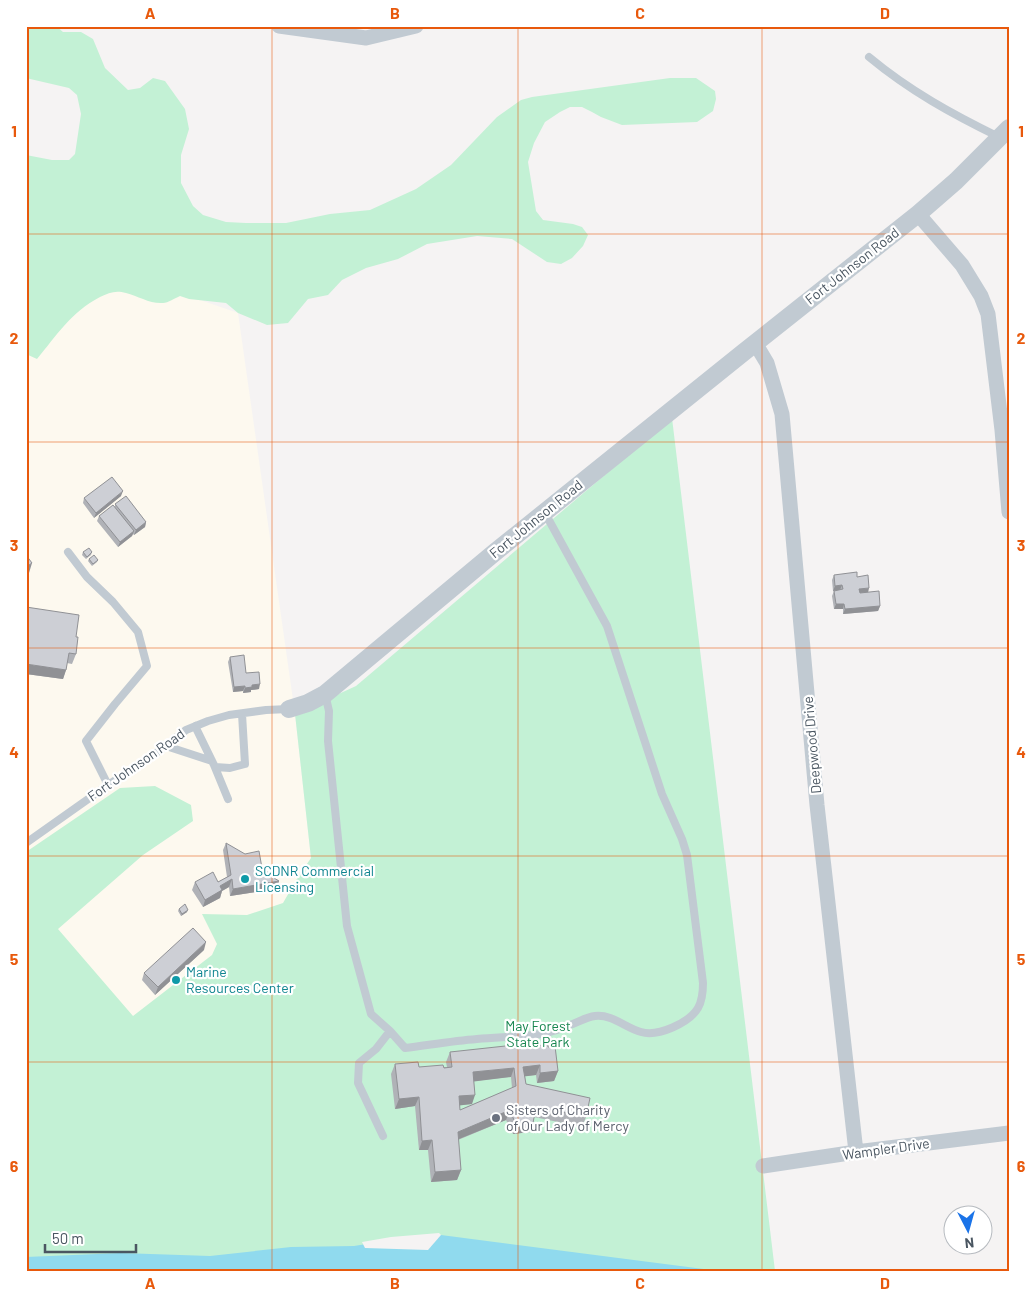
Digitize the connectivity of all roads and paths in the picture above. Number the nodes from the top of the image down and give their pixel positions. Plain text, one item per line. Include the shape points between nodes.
1 (279, 26) edge
2 (416, 26) edge
3 (299, 28) edge
4 (869, 58) dead end
5 (1004, 133) edge
6 (918, 214) junction
7 (754, 343) junction
8 (544, 512) junction
9 (1009, 512) edge
10 (68, 552) dead end
11 (325, 694) junction
12 (289, 709) joint
13 (242, 714) junction
14 (195, 726) junction
15 (166, 746) junction
16 (213, 764) junction
17 (108, 784) junction
18 (228, 799) dead end
19 (26, 842) edge
20 (390, 1031) junction
21 (1009, 1132) edge
22 (383, 1136) dead end
23 (856, 1152) junction
24 (763, 1166) dead end

1 - 3 street
2 - 3 street via 366,38
4 - 5 lane via 945,110
5 - 6 street, Fort Johnson Road
6 - 7 street, Fort Johnson Road
6 - 9 street via 962,265 988,314
7 - 8 street, Fort Johnson Road
7 - 23 street, Deepwood Drive via 767,363 782,414 817,805
8 - 11 street, Fort Johnson Road
8 - 20 lane via 607,626 662,794 682,838 702,969 701,1001 694,1014 680,1024 649,1033 604,1016 595,1016 542,1034 405,1048
10 - 17 lane via 138,632 147,666 86,741
11 - 12 street, Fort Johnson Road
11 - 20 lane via 347,926 371,1014
12 - 13 lane, Fort Johnson Road
13 - 14 lane, Fort Johnson Road via 208,720
13 - 16 lane via 245,764 230,768
14 - 15 lane, Fort Johnson Road
14 - 16 lane
15 - 16 lane
15 - 17 lane, Fort Johnson Road
16 - 18 lane
17 - 19 lane, Fort Johnson Road
20 - 22 lane via 359,1063 358,1073 358,1083
21 - 23 street, Wampler Drive
23 - 24 street, Wampler Drive

